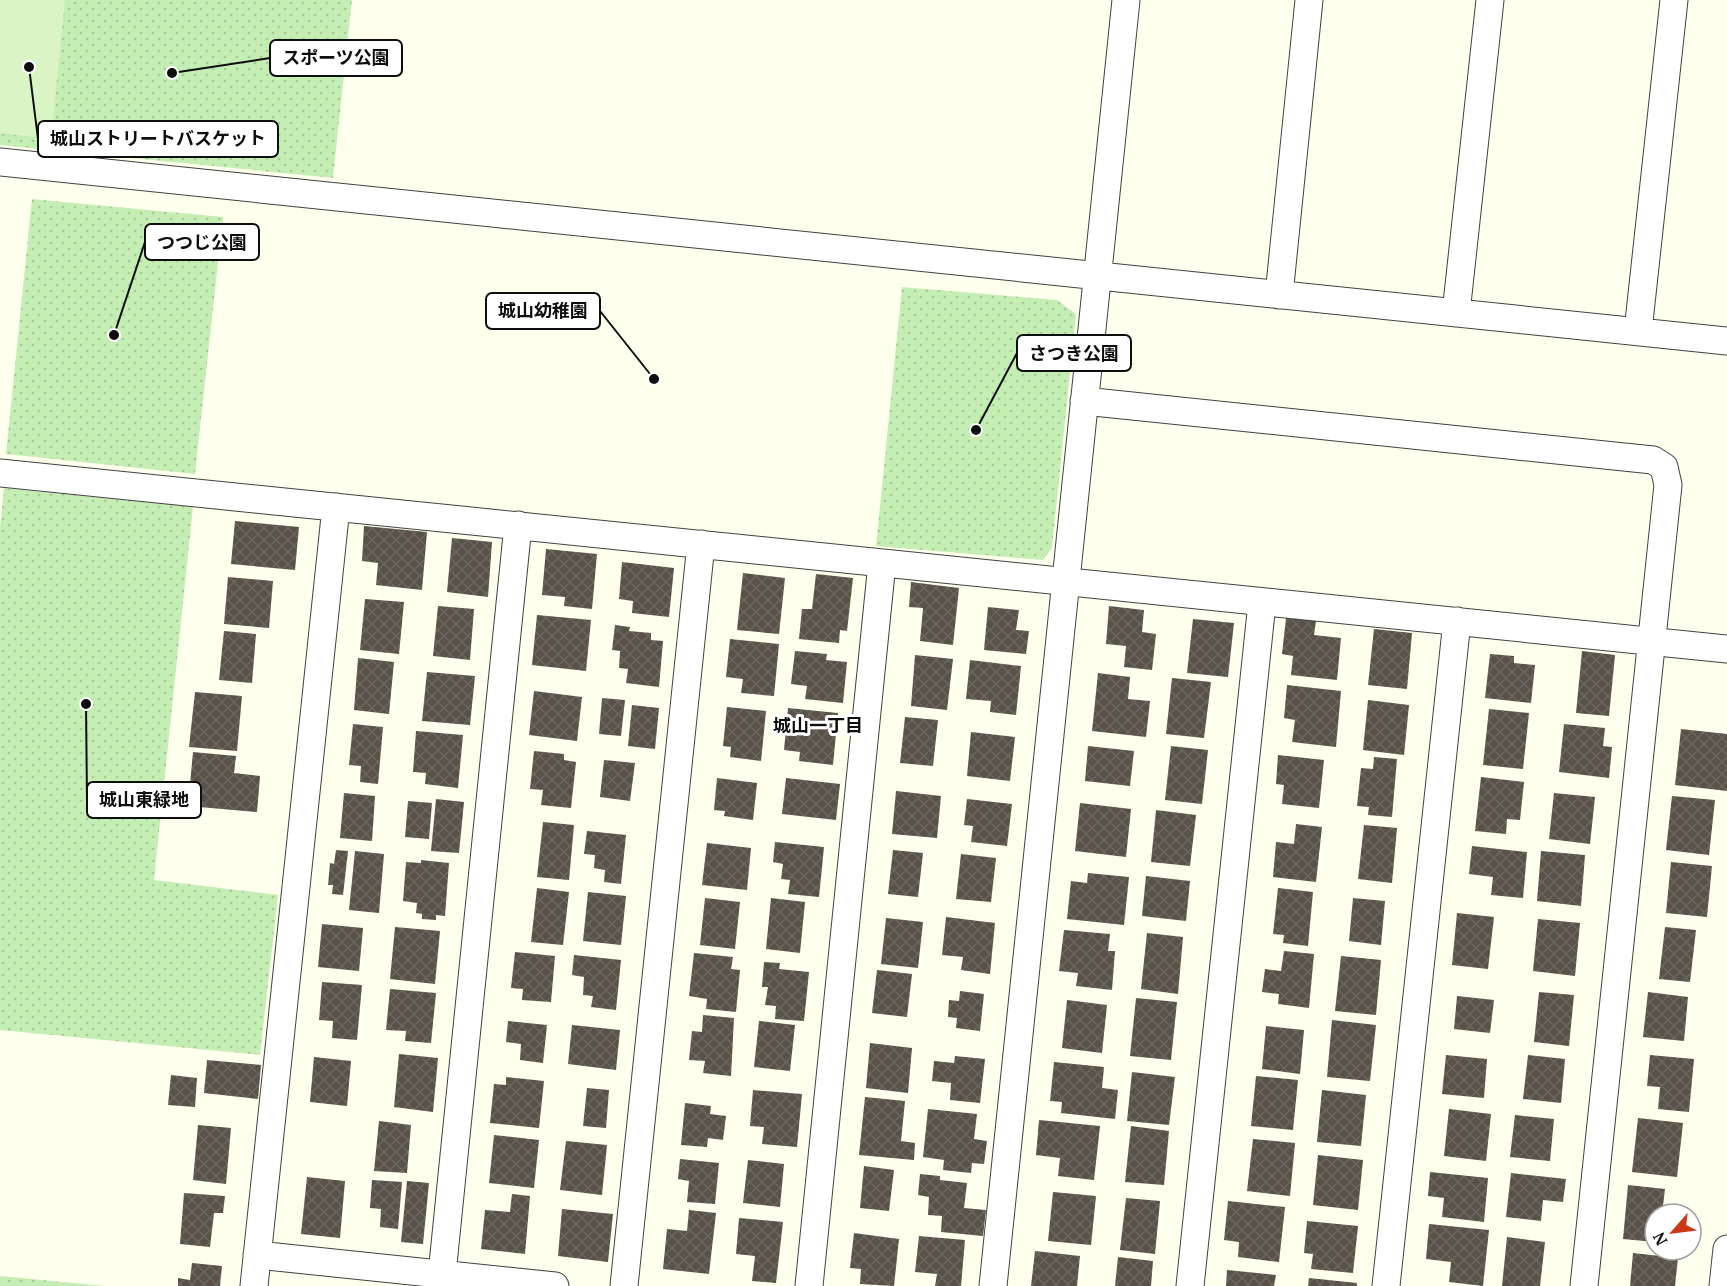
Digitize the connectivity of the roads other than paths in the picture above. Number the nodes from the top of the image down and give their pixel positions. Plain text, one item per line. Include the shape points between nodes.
1 (1126, 0) edge
2 (1309, 0) edge
3 (1490, 0) edge
4 (1674, 0) edge
5 (0, 162) edge
6 (1098, 277) junction
7 (1279, 295) junction
8 (1456, 314) junction
9 (1638, 331) junction
10 (1727, 341) edge
11 (1084, 401) junction
12 (0, 473) edge
13 (336, 507) junction
14 (518, 525) junction
15 (701, 544) junction
16 (882, 563) junction
17 (1066, 582) junction
18 (1262, 603) junction
19 (1456, 621) junction
20 (1650, 641) junction
21 (1727, 649) edge
22 (1727, 1249) edge
23 (257, 1255) junction
24 (442, 1274) junction
25 (254, 1286) edge
26 (555, 1286) edge
27 (624, 1286) edge
28 (809, 1286) edge
29 (993, 1286) edge
30 (1190, 1286) edge
31 (1386, 1286) edge
32 (1584, 1286) edge
33 (1723, 1286) edge

1 - 6 street
2 - 7 street
3 - 8 street
4 - 9 street
5 - 6 street
6 - 7 street
6 - 11 street
7 - 8 street
8 - 9 street
9 - 10 street
11 - 17 street
11 - 20 street via 1657,461 1667,472 1668,485
12 - 13 street
13 - 14 street
13 - 23 street
14 - 15 street
14 - 24 street
15 - 16 street
15 - 27 street
16 - 17 street
16 - 28 street
17 - 18 street
17 - 29 street
18 - 19 street
18 - 30 street
19 - 20 street
19 - 31 street
20 - 21 street
20 - 32 street
22 - 33 street
23 - 24 street
23 - 25 street
24 - 26 street

